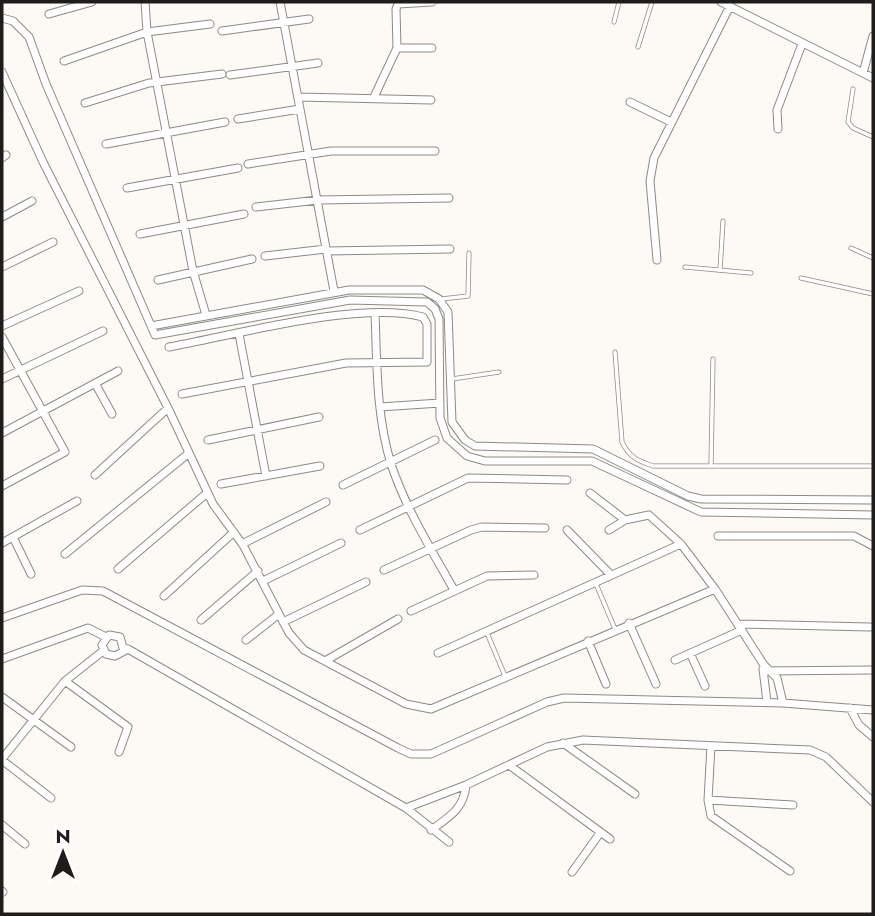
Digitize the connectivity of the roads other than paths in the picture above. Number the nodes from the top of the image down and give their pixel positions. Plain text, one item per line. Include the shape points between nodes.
1 (92, 2) edge
2 (145, 2) edge
3 (280, 2) edge
4 (432, 2) edge
5 (619, 2) edge
6 (652, 2) edge
7 (721, 2) edge
8 (730, 6) junction
9 (49, 14) dead end
10 (2, 18) edge
11 (309, 19) dead end
12 (284, 23) junction
13 (614, 23) dead end
14 (210, 24) dead end
15 (222, 31) dead end
16 (147, 32) junction
17 (873, 36) edge
18 (802, 44) junction
19 (638, 47) dead end
20 (397, 48) junction
21 (432, 48) dead end
22 (64, 61) dead end
23 (318, 63) dead end
24 (292, 67) junction
25 (2, 72) edge
26 (863, 73) junction
27 (873, 78) edge
28 (158, 84) junction
29 (853, 89) dead end
30 (299, 96) junction
31 (374, 97) junction
32 (431, 100) dead end
33 (630, 102) dead end
34 (85, 103) dead end
35 (300, 109) junction
36 (238, 120) dead end
37 (225, 122) dead end
38 (671, 122) junction
39 (778, 129) dead end
40 (167, 134) junction
41 (873, 137) edge
42 (106, 144) dead end
43 (435, 151) dead end
44 (308, 154) junction
45 (248, 164) dead end
46 (238, 168) dead end
47 (176, 181) junction
48 (127, 188) dead end
49 (449, 198) dead end
50 (318, 200) junction
51 (32, 201) dead end
52 (256, 207) dead end
53 (244, 214) dead end
54 (2, 217) edge
55 (723, 221) dead end
56 (185, 223) junction
57 (140, 234) dead end
58 (53, 242) dead end
59 (851, 248) dead end
60 (450, 249) dead end
61 (326, 250) junction
62 (469, 253) dead end
63 (265, 257) dead end
64 (873, 258) edge
65 (252, 259) dead end
66 (657, 260) dead end
67 (2, 267) edge
68 (685, 267) dead end
69 (720, 270) junction
70 (193, 271) junction
71 (751, 273) dead end
72 (801, 278) dead end
73 (158, 280) dead end
74 (79, 290) dead end
75 (334, 291) junction
76 (873, 294) edge
77 (439, 299) junction
78 (375, 313) junction
79 (206, 315) junction
80 (2, 326) edge
81 (152, 326) junction
82 (103, 331) dead end
83 (239, 334) junction
84 (2, 337) edge
85 (169, 347) dead end
86 (615, 352) dead end
87 (713, 359) dead end
88 (377, 362) junction
89 (19, 370) junction
90 (118, 371) dead end
91 (499, 372) dead end
92 (2, 379) edge
93 (451, 379) junction
94 (248, 381) junction
95 (95, 383) junction
96 (182, 394) dead end
97 (440, 404) junction
98 (380, 407) junction
99 (168, 408) junction
100 (41, 412) junction
101 (112, 414) dead end
102 (319, 418) dead end
103 (257, 430) junction
104 (2, 433) edge
105 (208, 440) dead end
106 (435, 440) dead end
107 (189, 453) junction
108 (391, 462) junction
109 (320, 466) dead end
110 (711, 466) junction
111 (873, 466) edge
112 (95, 475) dead end
113 (266, 476) junction
114 (567, 480) dead end
115 (221, 485) dead end
116 (343, 485) dead end
117 (2, 486) edge
118 (207, 493) junction
119 (590, 493) dead end
120 (873, 500) edge
121 (78, 501) dead end
122 (326, 502) dead end
123 (408, 508) junction
124 (873, 515) edge
125 (625, 520) junction
126 (545, 528) dead end
127 (360, 530) dead end
128 (567, 530) dead end
129 (609, 530) dead end
130 (233, 532) junction
131 (718, 536) dead end
132 (13, 537) junction
133 (2, 543) edge
134 (341, 543) dead end
135 (242, 544) junction
136 (681, 544) junction
137 (873, 547) edge
138 (431, 548) junction
139 (65, 554) dead end
140 (118, 569) dead end
141 (384, 570) dead end
142 (258, 571) junction
143 (31, 574) dead end
144 (534, 575) dead end
145 (611, 575) junction
146 (263, 582) junction
147 (366, 582) dead end
148 (595, 582) junction
149 (715, 589) junction
150 (454, 590) junction
151 (164, 596) dead end
152 (411, 611) dead end
153 (279, 614) junction
154 (2, 618) edge
155 (398, 619) dead end
156 (201, 620) dead end
157 (283, 622) junction
158 (629, 623) junction
159 (740, 627) junction
160 (870, 627) dead end
161 (615, 629) junction
162 (486, 631) junction
163 (106, 636) junction
164 (246, 640) dead end
165 (588, 640) junction
166 (128, 649) junction
167 (103, 651) junction
168 (438, 653) dead end
169 (690, 653) junction
170 (2, 659) edge
171 (675, 660) dead end
172 (325, 661) junction
173 (763, 668) junction
174 (772, 670) junction
175 (873, 670) edge
176 (505, 676) junction
177 (65, 681) junction
178 (606, 684) dead end
179 (656, 684) dead end
180 (705, 686) dead end
181 (2, 697) edge
182 (767, 702) junction
183 (783, 703) junction
184 (850, 708) junction
185 (873, 710) edge
186 (32, 720) junction
187 (873, 737) edge
188 (563, 742) junction
189 (711, 746) junction
190 (71, 747) dead end
191 (119, 752) dead end
192 (2, 759) edge
193 (509, 765) junction
194 (466, 785) junction
195 (635, 794) dead end
196 (51, 798) dead end
197 (708, 800) junction
198 (873, 802) edge
199 (793, 805) dead end
200 (407, 808) junction
201 (2, 825) edge
202 (431, 830) junction
203 (600, 833) junction
204 (610, 839) dead end
205 (449, 842) dead end
206 (25, 844) dead end
207 (790, 871) dead end
208 (572, 873) dead end

1 - 9 street
2 - 16 street
3 - 12 street
4 - 20 street via 398,4
5 - 13 lane
6 - 19 lane
7 - 8 street
8 - 18 street
8 - 38 street
10 - 81 street via 13,21 29,37
11 - 12 street
12 - 15 street
12 - 24 street
14 - 16 street
16 - 22 street
16 - 28 street
17 - 26 street
18 - 26 street
18 - 39 street via 779,103
20 - 21 street
20 - 31 street
23 - 24 street
24 - 28 street
24 - 30 street
25 - 99 street
26 - 27 street
28 - 34 street
28 - 40 street
29 - 41 lane via 848,122
30 - 31 street
30 - 35 street
31 - 32 street
33 - 38 street
35 - 36 street
35 - 44 street
37 - 40 street
38 - 66 street via 654,158 650,181
40 - 42 street
40 - 47 street
43 - 44 street
44 - 45 street
44 - 50 street
46 - 47 street
47 - 48 street
47 - 56 street
49 - 50 street
50 - 52 street
50 - 61 street
51 - 54 street
53 - 56 street
55 - 69 lane
56 - 57 street
56 - 70 street
58 - 67 street
59 - 64 lane
60 - 61 street
61 - 63 street
61 - 75 street
62 - 77 lane via 468,296
65 - 70 street
68 - 69 lane
69 - 71 lane
70 - 73 street
70 - 79 street
72 - 76 lane
74 - 80 street
75 - 77 street via 423,290
75 - 79 street
77 - 93 street via 450,321
78 - 83 street
78 - 88 street
78 - 88 street via 414,315 428,324 427,362
79 - 81 street
81 - 97 street via 155,335 350,300 427,302 439,319
82 - 89 street
83 - 85 street
83 - 94 street
84 - 89 street
86 - 110 lane via 622,442 628,454 653,466
87 - 110 lane
88 - 94 street via 346,363
88 - 98 street
89 - 92 street
89 - 100 street
90 - 95 street
91 - 93 lane
93 - 120 street via 452,422 475,446 593,449 701,499
94 - 96 street
94 - 103 street
95 - 100 street
95 - 101 street
97 - 98 street
97 - 124 street via 447,438 475,459 592,461 701,512
98 - 108 street
99 - 107 street
99 - 112 street
100 - 104 street
100 - 117 street via 65,452
102 - 103 street
103 - 105 street
103 - 113 street
106 - 108 street
107 - 118 street
107 - 139 street
108 - 116 street
108 - 123 street
109 - 113 street
110 - 111 lane
113 - 115 street
114 - 123 street via 468,478
118 - 130 street
118 - 140 street
119 - 125 street
121 - 132 street
122 - 135 street
123 - 127 street
123 - 138 street
125 - 129 street
125 - 136 street via 649,515
126 - 138 street via 482,527
128 - 145 street
130 - 135 street
130 - 151 street
131 - 137 street via 854,536
132 - 133 street
132 - 143 street
134 - 146 street
135 - 142 street
136 - 145 street
136 - 149 street
138 - 141 street
138 - 150 street
142 - 146 street
142 - 156 street
144 - 150 street via 497,574
145 - 148 street
146 - 153 street
147 - 157 street
148 - 161 lane
148 - 162 street
149 - 158 street
149 - 159 street
150 - 152 street
153 - 157 street
153 - 164 street
154 - 182 street via 82,590 103,591 398,748 421,755 556,699
155 - 172 street
157 - 172 street via 298,646
158 - 161 street
158 - 179 street
159 - 160 street
159 - 169 street
159 - 173 street
161 - 165 street
162 - 168 street
162 - 176 lane
163 - 166 street via 117,635
163 - 167 street
163 - 170 street via 84,629
165 - 176 street
165 - 178 street
166 - 167 street via 115,656
166 - 200 street
167 - 177 street
169 - 171 street
169 - 180 street
172 - 176 street via 422,709 440,706
173 - 174 street
173 - 182 street
174 - 175 street
174 - 183 street
177 - 186 street
177 - 191 street via 128,727
181 - 186 street
182 - 183 street
183 - 184 street
184 - 185 street
184 - 187 street via 859,725
186 - 190 street
186 - 192 street
188 - 189 street
188 - 193 street
188 - 195 street
189 - 197 street
189 - 198 street via 819,751
192 - 196 street
193 - 194 street
193 - 203 street
194 - 200 street
194 - 202 street via 458,809
197 - 199 street
197 - 207 street via 711,816
200 - 202 street
201 - 206 street
202 - 205 street
203 - 204 street
203 - 208 street

